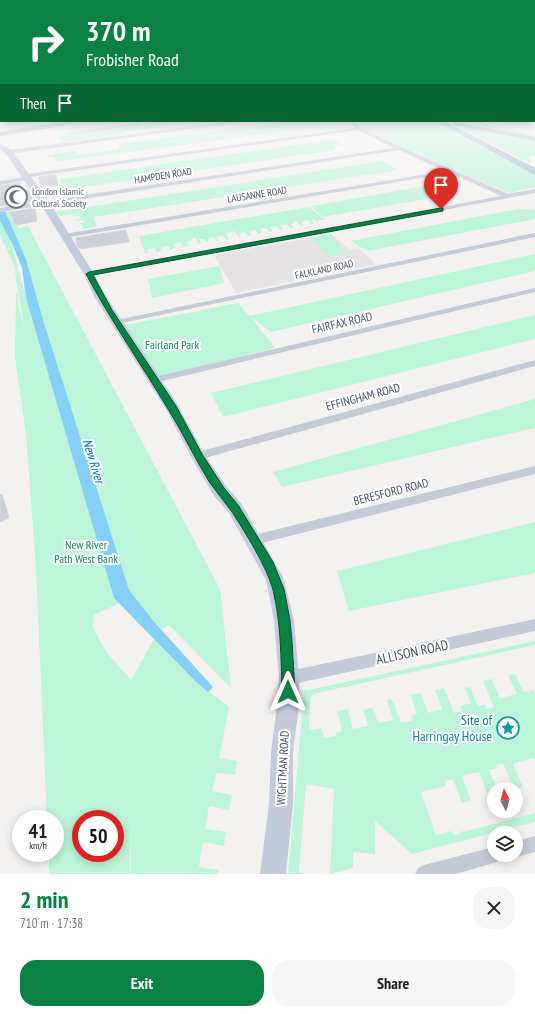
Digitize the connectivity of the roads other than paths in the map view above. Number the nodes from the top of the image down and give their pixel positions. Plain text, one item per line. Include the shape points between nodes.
1 (0, 142) edge
2 (88, 142) edge
3 (270, 142) edge
4 (387, 142) edge
5 (480, 142) edge
6 (401, 148) junction
7 (9, 152) junction
8 (453, 171) junction
9 (535, 172) edge
10 (27, 177) junction
11 (0, 183) edge
12 (535, 191) edge
13 (506, 196) junction
14 (45, 203) junction
15 (2, 209) edge
16 (535, 235) edge
17 (64, 236) junction
18 (89, 274) junction
19 (535, 290) edge
20 (117, 322) junction
21 (535, 363) edge
22 (154, 380) junction
23 (198, 456) junction
24 (535, 470) edge
25 (254, 540) junction
26 (535, 625) edge
27 (289, 678) junction
28 (535, 844) edge
29 (523, 847) edge
30 (487, 857) edge
31 (273, 874) edge
32 (424, 874) edge

1 - 7 main road, WIGHTMAN ROAD
2 - 7 street
3 - 10 street
4 - 6 street
5 - 9 main road
6 - 8 street
6 - 14 street, HAMPDEN ROAD
7 - 10 main road, WIGHTMAN ROAD
8 - 13 street
8 - 17 street, LAUSANNE ROAD
10 - 11 street
10 - 14 main road, WIGHTMAN ROAD
12 - 13 street
13 - 18 street
14 - 15 street, HAMPDEN ROAD
14 - 17 main road, WIGHTMAN ROAD
16 - 20 street, FALKLAND ROAD
17 - 18 main road, WIGHTMAN ROAD
18 - 20 main road, WIGHTMAN ROAD
19 - 22 street, FAIRFAX ROAD
20 - 22 main road, WIGHTMAN ROAD
21 - 23 street, EFFINGHAM ROAD
22 - 23 main road, WIGHTMAN ROAD
23 - 25 main road, WIGHTMAN ROAD
24 - 25 street, BERESFORD ROAD
25 - 27 main road, WIGHTMAN ROAD via 269,565 278,589
26 - 27 street, ALLISON ROAD
27 - 31 main road, WIGHTMAN ROAD via 282,752 281,804
28 - 29 street
30 - 32 street

